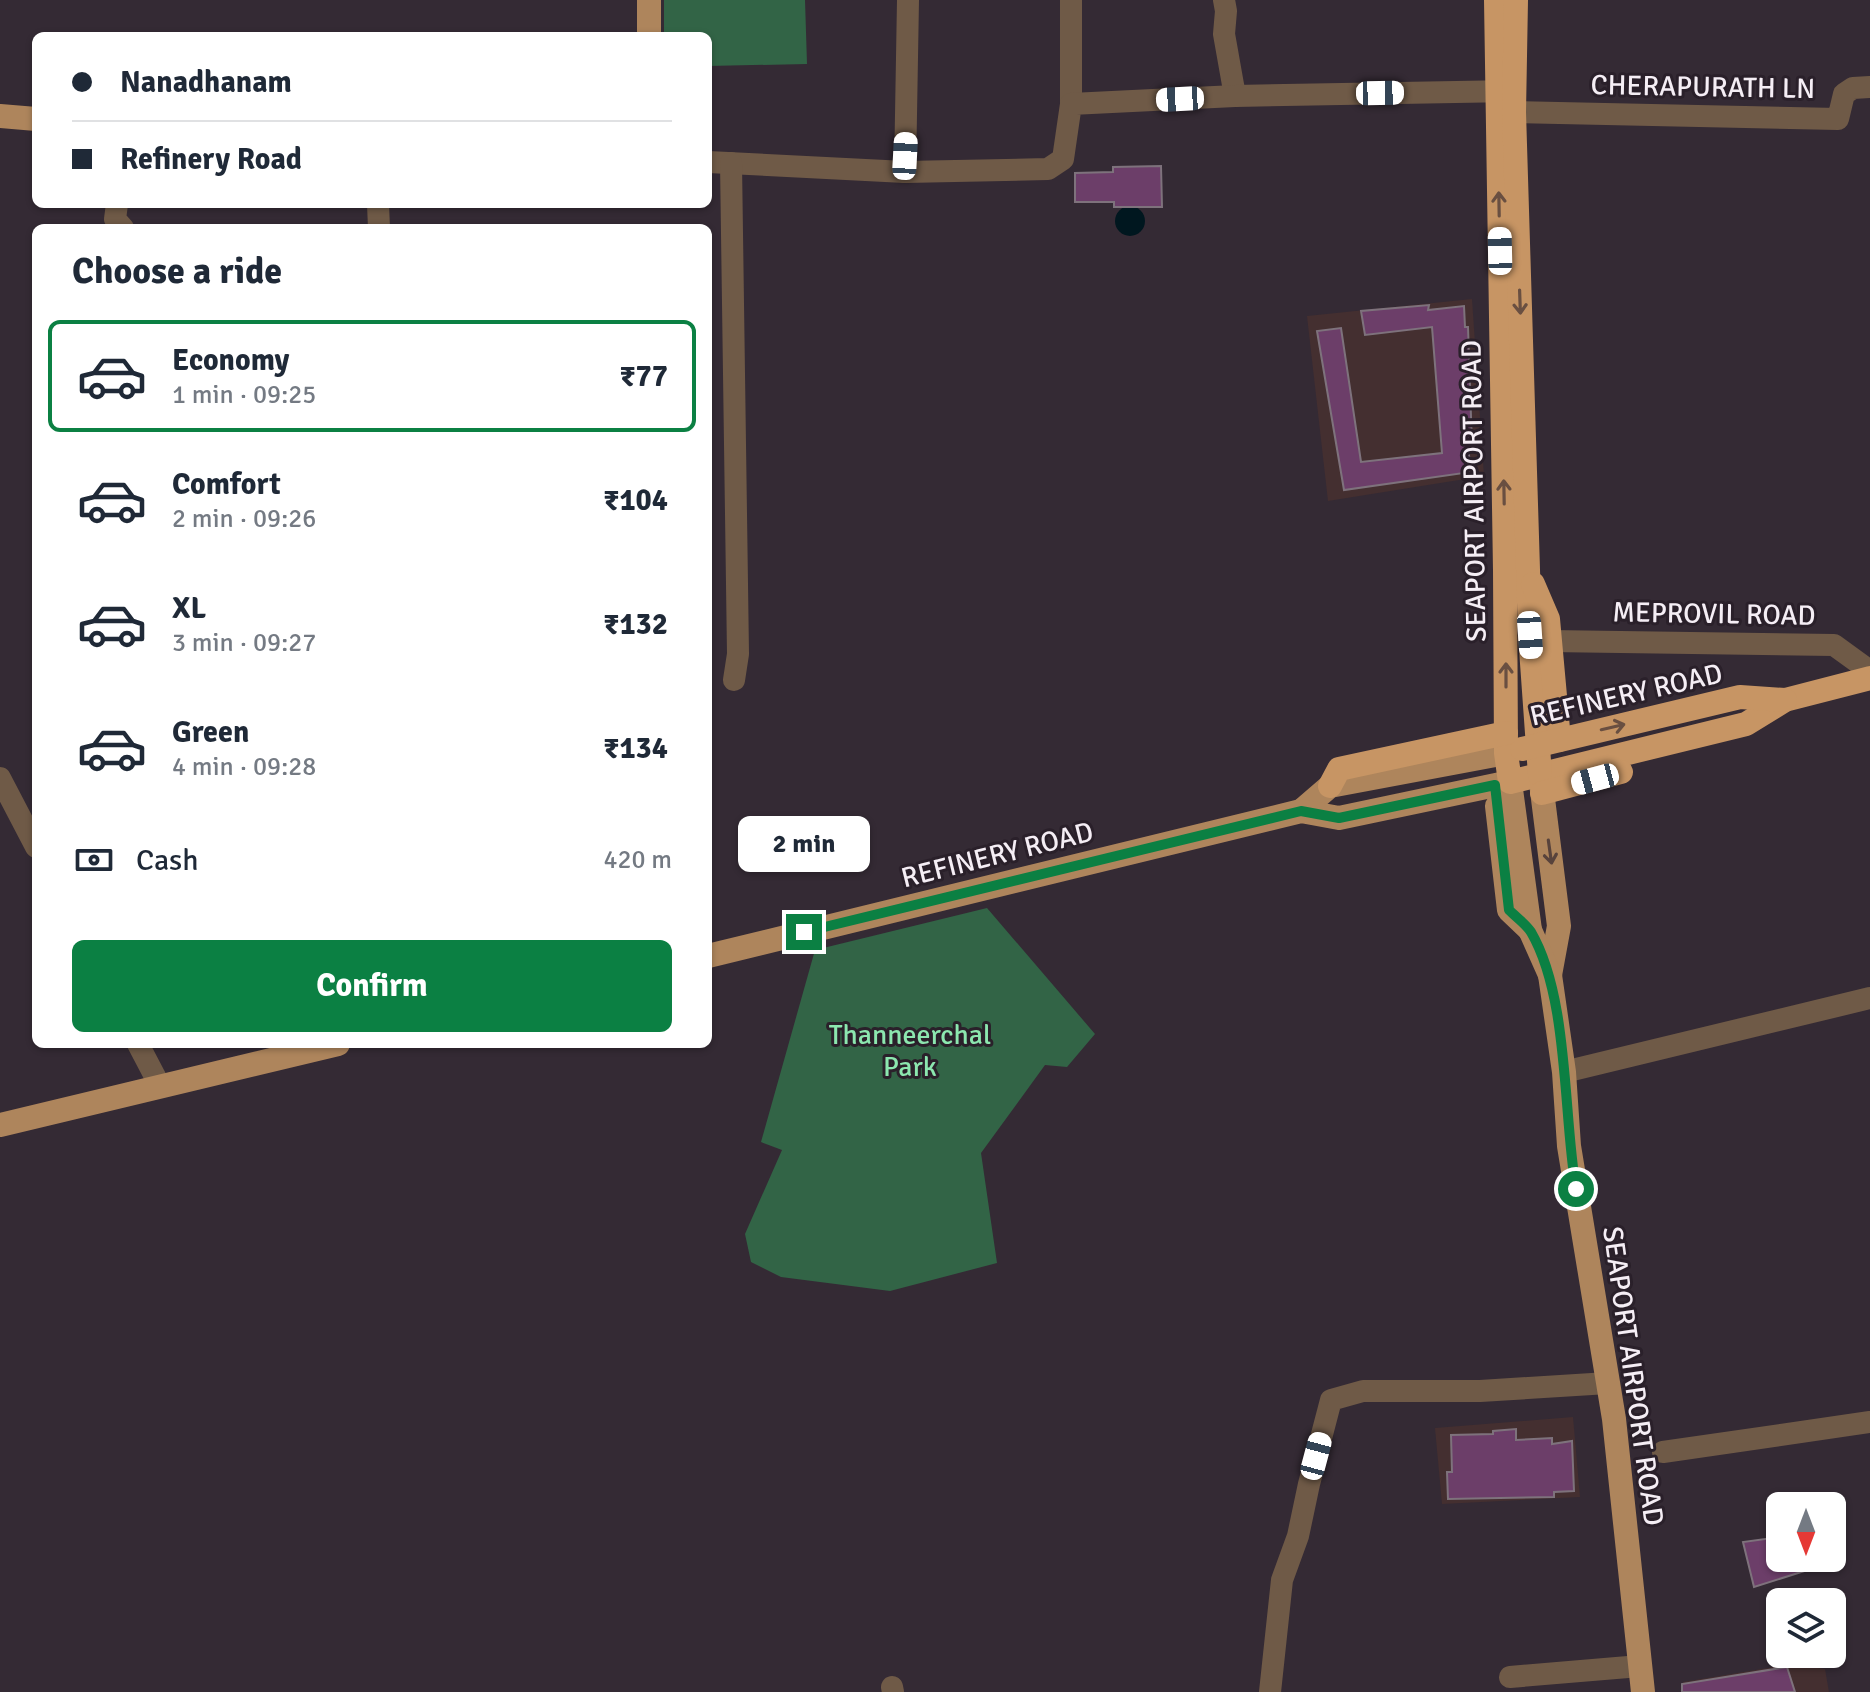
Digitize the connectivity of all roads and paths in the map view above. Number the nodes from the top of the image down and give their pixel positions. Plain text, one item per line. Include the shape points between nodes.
1 (649, 0) edge
2 (908, 0) edge
3 (1071, 0) edge
4 (1224, 0) edge
5 (1496, 0) edge
6 (1516, 0) edge
7 (649, 32) edge
8 (1870, 87) edge
9 (1235, 96) junction
10 (1508, 98) junction
11 (1071, 104) junction
12 (0, 116) edge
13 (32, 119) edge
14 (719, 163) edge
15 (905, 172) junction
16 (1528, 571) junction
17 (1549, 641) junction
18 (1870, 671) edge
19 (1870, 678) edge
20 (734, 680) dead end
21 (1785, 700) junction
22 (1506, 743) junction
23 (1548, 743) junction
24 (0, 778) edge
25 (1502, 783) junction
26 (1541, 784) junction
27 (1301, 811) junction
28 (32, 839) edge
29 (712, 955) edge
30 (1550, 975) junction
31 (1870, 998) edge
32 (140, 1048) edge
33 (321, 1048) edge
34 (1564, 1072) junction
35 (160, 1086) junction
36 (0, 1125) edge
37 (1608, 1383) junction
38 (1870, 1422) edge
39 (1663, 1452) dead end
40 (1640, 1666) junction
41 (1510, 1677) dead end
42 (1270, 1692) edge
43 (1643, 1692) edge

1 - 7 main road
2 - 15 street
3 - 11 street
4 - 9 street
5 - 10 highway, SEAPORT AIRPORT ROAD
6 - 10 highway, SEAPORT AIRPORT ROAD
8 - 10 street, CHERAPURATH LN via 1844,94 1838,119
9 - 10 street
9 - 11 street
10 -> 16 highway, SEAPORT AIRPORT ROAD
22 -> 10 highway, SEAPORT AIRPORT ROAD
11 - 15 street via 1063,159 1048,169
12 - 13 main road
14 - 15 street
14 - 20 street via 738,654
16 - 17 highway via 1548,619
16 - 23 highway, SEAPORT AIRPORT ROAD
17 - 18 street, MEPROVIL ROAD via 1834,645
17 - 23 highway
19 - 21 highway, REFINERY ROAD
23 -> 21 highway, REFINERY ROAD via 1740,697
21 - 26 highway, REFINERY ROAD via 1746,724
22 - 23 highway, REFINERY ROAD
22 - 25 highway, SEAPORT AIRPORT ROAD
22 - 27 main road, REFINERY ROAD via 1330,786
23 - 26 highway, SEAPORT AIRPORT ROAD
24 - 28 street
25 - 26 highway, REFINERY ROAD
25 - 27 main road, REFINERY ROAD via 1339,818
25 - 30 main road, SEAPORT AIRPORT ROAD via 1530,930
26 -> 30 main road, SEAPORT AIRPORT ROAD via 1559,926
27 - 29 main road, REFINERY ROAD
30 - 34 main road, SEAPORT AIRPORT ROAD
31 - 34 street
32 - 35 street
33 - 35 main road
34 - 37 main road, SEAPORT AIRPORT ROAD via 1569,1146
35 - 36 main road
37 - 40 main road, SEAPORT AIRPORT ROAD
37 - 42 street via 1363,1391 1331,1400 1282,1580
38 - 39 street
40 - 41 street
40 - 43 main road, SEAPORT AIRPORT ROAD

